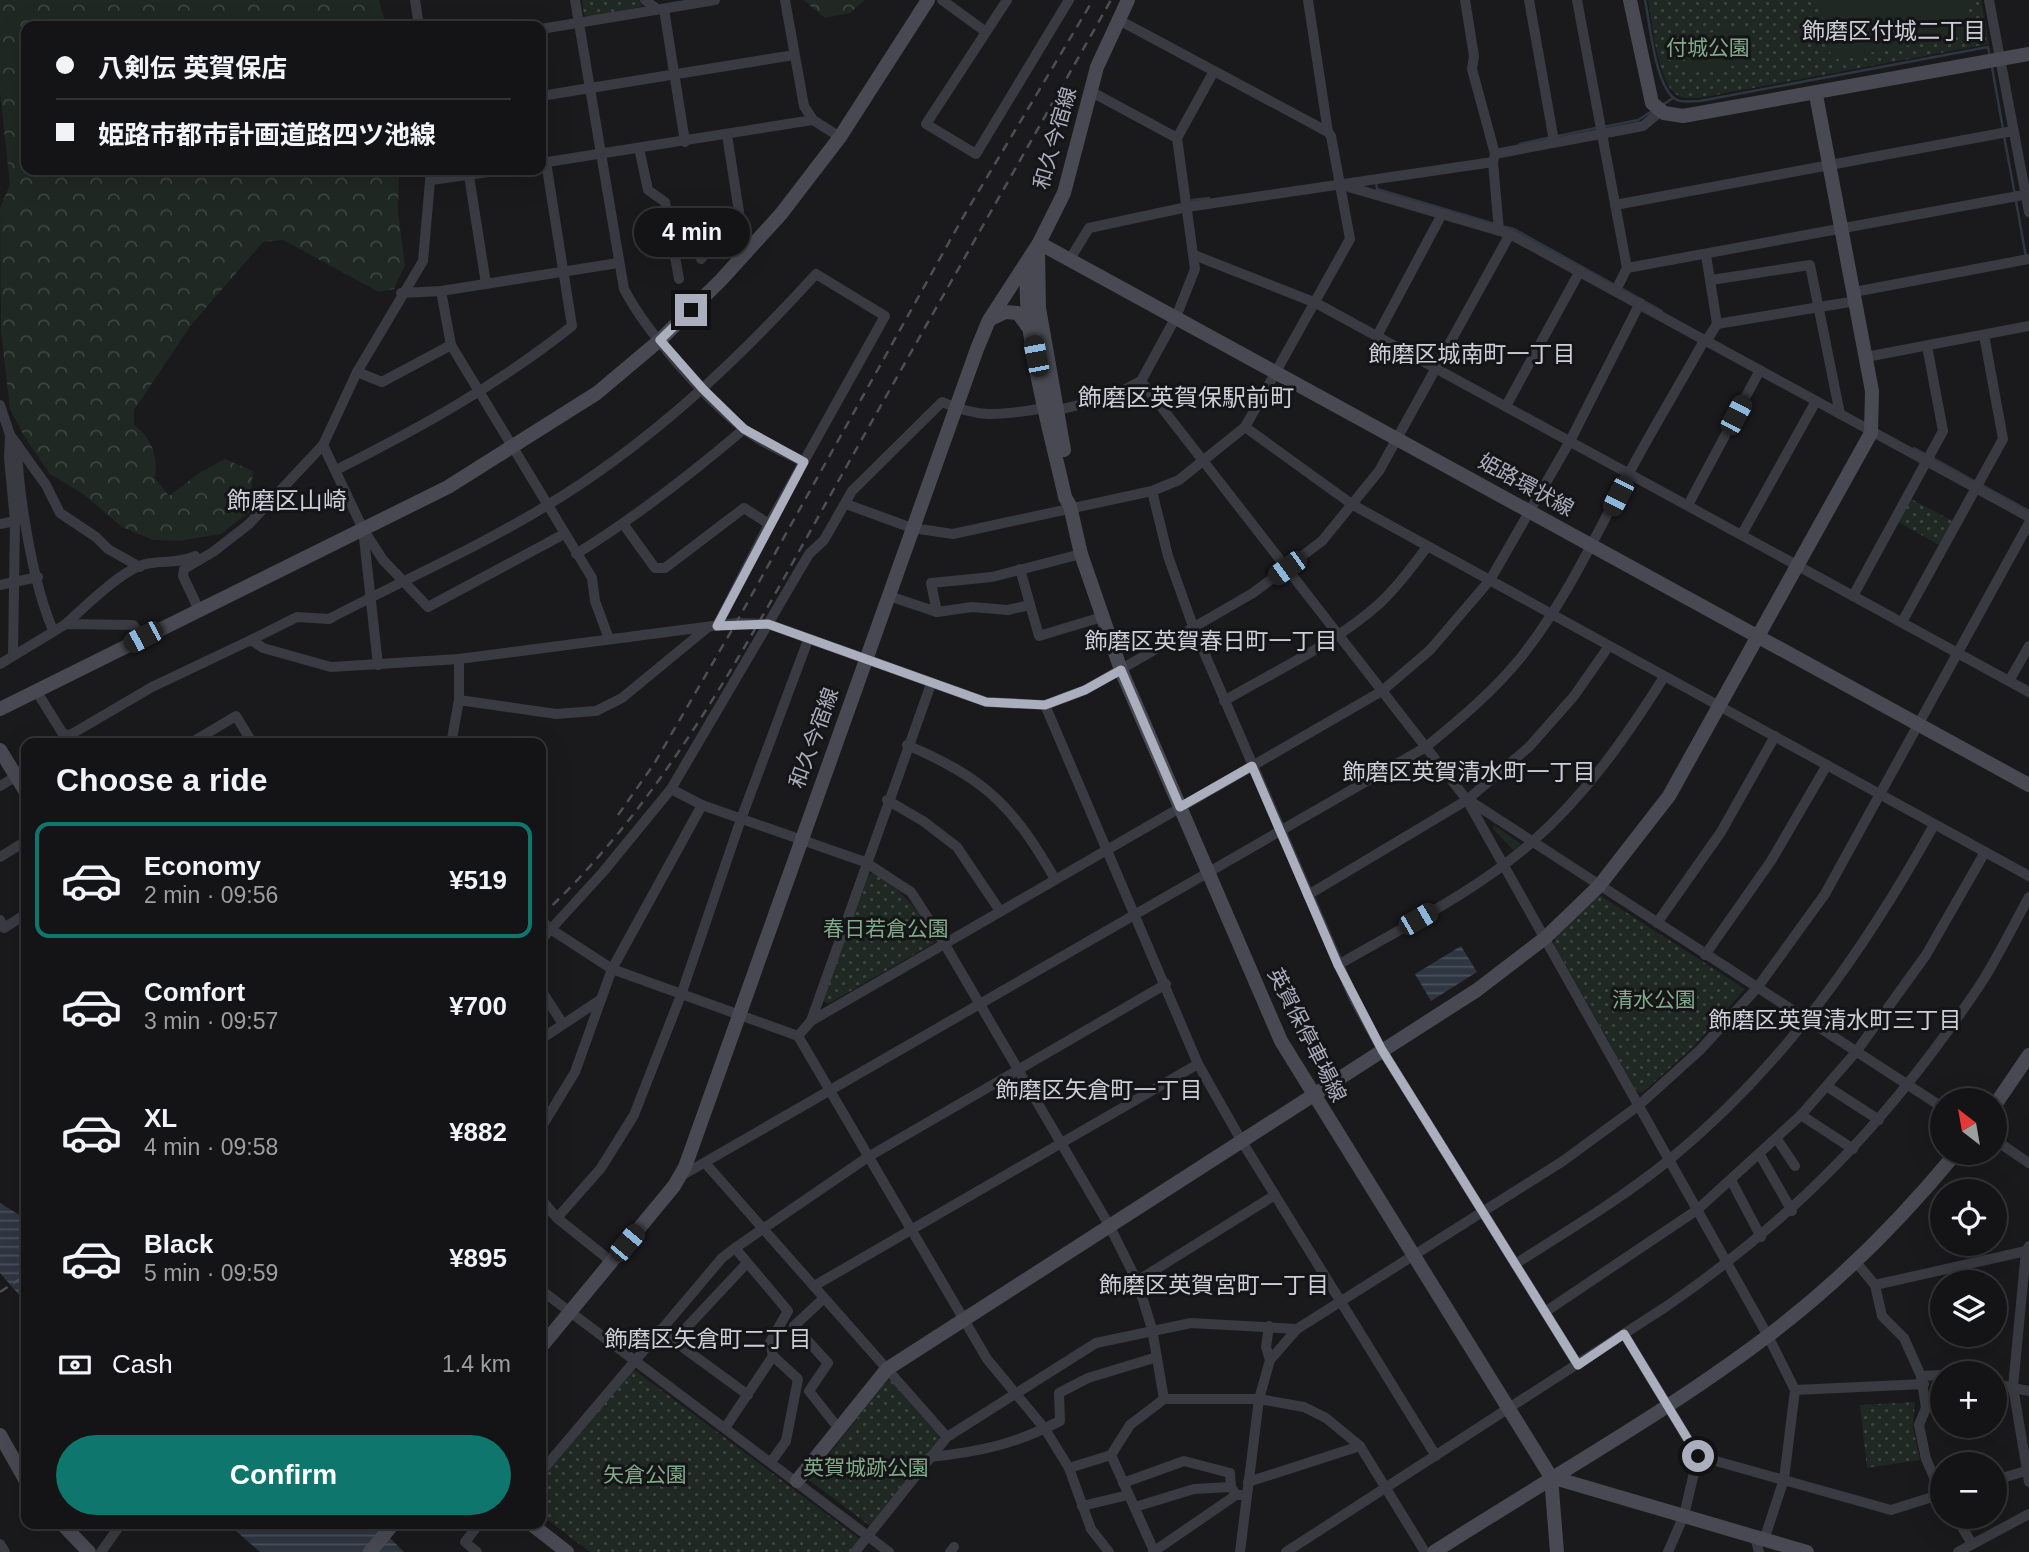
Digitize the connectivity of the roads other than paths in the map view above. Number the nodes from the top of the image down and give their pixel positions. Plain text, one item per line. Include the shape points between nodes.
1 (415, 0) edge
2 (575, 0) edge
3 (645, 0) edge
4 (715, 0) edge
5 (785, 0) edge
6 (928, 0) edge
7 (942, 0) edge
8 (1007, 0) edge
9 (1069, 0) edge
10 (1128, 0) edge
11 (1308, 0) edge
12 (1468, 0) edge
13 (1529, 0) edge
14 (1577, 0) edge
15 (1630, 0) edge
16 (1989, 0) edge
17 (660, 9) junction
18 (1117, 19) junction
19 (418, 21) edge
20 (578, 22) junction
21 (546, 28) edge
22 (986, 32) junction
23 (2029, 54) edge
24 (794, 55) junction
25 (1999, 60) junction
26 (1214, 71) junction
27 (675, 73) junction
28 (590, 88) junction
29 (1090, 92) junction
30 (546, 95) edge
31 (1816, 95) junction
32 (1661, 111) junction
33 (813, 120) junction
34 (1328, 132) junction
35 (1601, 133) junction
36 (727, 135) junction
37 (2014, 136) junction
38 (840, 137) junction
39 (1177, 138) junction
40 (2029, 138) edge
41 (1554, 141) junction
42 (685, 142) junction
43 (639, 148) junction
44 (600, 154) junction
45 (1494, 158) junction
46 (546, 163) edge
47 (1830, 164) junction
48 (431, 175) edge
49 (474, 175) edge
50 (545, 175) edge
51 (469, 176) junction
52 (1342, 185) junction
53 (2027, 194) edge
54 (1615, 205) junction
55 (1187, 207) junction
56 (2029, 212) edge
57 (1442, 214) junction
58 (1843, 230) junction
59 (1505, 232) junction
60 (719, 240) junction
61 (1034, 249) junction
62 (1194, 255) junction
63 (1706, 255) junction
64 (701, 258) dead end
65 (1070, 259) junction
66 (2029, 259) edge
67 (740, 260) junction
68 (618, 263) junction
69 (1627, 268) junction
70 (1580, 271) junction
71 (564, 272) junction
72 (679, 279) dead end
73 (1711, 280) junction
74 (486, 284) junction
75 (1616, 290) junction
76 (441, 291) junction
77 (401, 293) junction
78 (1855, 297) junction
79 (1316, 303) junction
80 (1640, 303) junction
81 (1819, 309) junction
82 (1176, 317) junction
83 (989, 320) junction
84 (1717, 324) junction
85 (2029, 326) edge
86 (1031, 331) junction
87 (1984, 335) junction
88 (1377, 337) junction
89 (660, 340) junction
90 (1706, 340) junction
91 (451, 345) junction
92 (1927, 346) junction
93 (1866, 357) junction
94 (1437, 369) junction
95 (1760, 370) junction
96 (357, 372) junction
97 (1277, 372) junction
98 (1141, 381) junction
99 (703, 389) junction
100 (478, 393) junction
101 (1816, 401) junction
102 (0, 405) edge
103 (1506, 406) junction
104 (956, 408) junction
105 (1052, 409) junction
106 (1840, 414) junction
107 (1245, 427) junction
108 (744, 429) junction
109 (1871, 433) junction
110 (14, 439) junction
111 (1399, 439) junction
112 (1570, 441) junction
113 (323, 445) junction
114 (512, 449) junction
115 (1204, 461) junction
116 (804, 462) junction
117 (1926, 462) junction
118 (337, 470) junction
119 (1630, 472) junction
120 (1977, 489) junction
121 (1152, 491) junction
122 (18, 504) junction
123 (846, 504) junction
124 (1353, 505) junction
125 (1688, 505) junction
126 (547, 506) junction
127 (1070, 506) junction
128 (1529, 510) junction
129 (2029, 520) edge
130 (15, 521) junction
131 (0, 524) edge
132 (624, 524) junction
133 (769, 524) junction
134 (912, 528) junction
135 (363, 529) junction
136 (564, 534) junction
137 (1742, 534) junction
138 (1593, 545) junction
139 (1427, 547) junction
140 (576, 554) junction
141 (1081, 554) junction
142 (1796, 565) junction
143 (140, 566) junction
144 (1287, 568) junction
145 (1020, 569) junction
146 (38, 577) junction
147 (1490, 580) junction
148 (13, 582) junction
149 (403, 582) junction
150 (0, 585) edge
151 (889, 596) junction
152 (1853, 596) junction
153 (372, 597) junction
154 (1030, 605) junction
155 (199, 610) junction
156 (937, 612) junction
157 (1551, 614) junction
158 (1101, 617) junction
159 (1902, 622) junction
160 (66, 624) junction
161 (768, 624) junction
162 (713, 626) junction
163 (1194, 629) junction
164 (53, 630) junction
165 (1338, 634) junction
166 (1759, 635) junction
167 (143, 637) junction
168 (608, 639) junction
169 (251, 640) junction
170 (808, 640) junction
171 (1609, 646) junction
172 (2029, 646) edge
173 (1957, 652) junction
174 (13, 655) junction
175 (459, 659) junction
176 (864, 659) junction
177 (0, 664) edge
178 (377, 665) junction
179 (1121, 670) junction
180 (1664, 677) junction
181 (2009, 681) junction
182 (931, 684) junction
183 (1382, 691) junction
184 (37, 692) junction
185 (2029, 692) edge
186 (459, 700) junction
187 (1224, 701) junction
188 (1045, 705) junction
189 (1719, 706) junction
190 (0, 709) edge
191 (1919, 723) junction
192 (1775, 736) junction
193 (199, 738) edge
194 (249, 738) edge
195 (452, 738) edge
196 (907, 745) junction
197 (1426, 747) junction
198 (0, 750) edge
199 (1827, 765) junction
200 (1252, 766) junction
201 (17, 776) junction
202 (21, 783) edge
203 (2029, 785) edge
204 (0, 786) edge
205 (671, 789) junction
206 (1880, 794) junction
207 (887, 800) junction
208 (1467, 800) junction
209 (702, 805) junction
210 (1180, 807) junction
211 (741, 819) junction
212 (1934, 825) junction
213 (1280, 831) junction
214 (800, 839) junction
215 (1532, 842) junction
216 (21, 844) edge
217 (1107, 849) junction
218 (1985, 852) junction
219 (0, 857) edge
220 (865, 862) junction
221 (1504, 864) junction
222 (1207, 873) junction
223 (2029, 876) edge
224 (1055, 879) junction
225 (1599, 886) junction
226 (1308, 895) junction
227 (2029, 897) edge
228 (1000, 911) junction
229 (1135, 914) junction
230 (21, 917) edge
231 (0, 919) edge
232 (1657, 923) junction
233 (552, 930) junction
234 (546, 935) edge
235 (1545, 938) junction
236 (944, 943) junction
237 (1705, 954) junction
238 (1338, 965) junction
239 (612, 969) junction
240 (1166, 984) junction
241 (1756, 988) junction
242 (681, 995) junction
243 (546, 998) edge
244 (601, 1000) junction
245 (981, 1004) junction
246 (738, 1014) junction
247 (1809, 1020) junction
248 (811, 1021) junction
249 (563, 1024) junction
250 (546, 1036) edge
251 (798, 1036) junction
252 (1382, 1050) junction
253 (1856, 1052) junction
254 (2029, 1055) edge
255 (1198, 1064) junction
256 (1020, 1071) junction
257 (1909, 1085) junction
258 (1828, 1087) junction
259 (2007, 1088) edge
260 (831, 1092) junction
261 (1312, 1096) junction
262 (1930, 1099) edge
263 (1638, 1106) junction
264 (1801, 1115) junction
265 (1879, 1119) junction
266 (546, 1120) edge
267 (1777, 1139) junction
268 (1241, 1140) junction
269 (1061, 1141) junction
270 (2007, 1148) edge
271 (1853, 1149) junction
272 (1760, 1155) junction
273 (868, 1157) junction
274 (1669, 1160) junction
275 (2029, 1163) edge
276 (706, 1164) junction
277 (1795, 1166) dead end
278 (1945, 1166) edge
279 (681, 1176) junction
280 (1732, 1182) junction
281 (1275, 1195) junction
282 (546, 1205) edge
283 (1697, 1210) junction
284 (1791, 1211) junction
285 (1483, 1212) junction
286 (557, 1218) junction
287 (1110, 1225) junction
288 (762, 1227) junction
289 (910, 1230) junction
290 (1761, 1237) junction
291 (735, 1248) junction
292 (2028, 1249) edge
293 (1412, 1257) junction
294 (1855, 1261) junction
295 (612, 1262) junction
296 (747, 1263) junction
297 (1515, 1264) junction
298 (1728, 1264) junction
299 (1137, 1281) junction
300 (814, 1286) junction
301 (1875, 1286) junction
302 (546, 1294) edge
303 (824, 1297) junction
304 (1342, 1302) junction
305 (1545, 1312) junction
306 (569, 1313) junction
307 (963, 1320) junction
308 (1269, 1326) junction
309 (1152, 1329) junction
310 (1297, 1329) junction
311 (659, 1330) junction
312 (1624, 1334) junction
313 (2023, 1335) edge
314 (1768, 1336) junction
315 (546, 1341) edge
316 (674, 1341) junction
317 (774, 1356) junction
318 (1157, 1357) junction
319 (633, 1359) junction
320 (1270, 1360) junction
321 (1578, 1365) junction
322 (887, 1369) junction
323 (1930, 1378) edge
324 (1922, 1380) junction
325 (2007, 1386) edge
326 (2013, 1387) junction
327 (1795, 1390) junction
328 (2029, 1391) edge
329 (1013, 1393) junction
330 (748, 1395) junction
331 (1164, 1399) junction
332 (1259, 1399) junction
333 (1667, 1405) junction
334 (1508, 1409) junction
335 (725, 1428) junction
336 (839, 1429) junction
337 (1045, 1429) junction
338 (0, 1435) edge
339 (947, 1437) junction
340 (1360, 1446) junction
341 (1111, 1455) junction
342 (1436, 1456) junction
343 (1698, 1456) junction
344 (930, 1457) junction
345 (771, 1462) junction
346 (546, 1466) edge
347 (1069, 1468) junction
348 (1930, 1469) edge
349 (21, 1470) edge
350 (1550, 1477) junction
351 (2027, 1477) edge
352 (1784, 1479) junction
353 (2007, 1479) edge
354 (797, 1481) junction
355 (1248, 1482) junction
356 (1122, 1483) junction
357 (1387, 1488) junction
358 (1237, 1493) junction
359 (1128, 1495) junction
360 (1930, 1499) edge
361 (1082, 1506) junction
362 (1135, 1507) junction
363 (2029, 1514) edge
364 (1684, 1515) junction
365 (67, 1529) edge
366 (117, 1529) edge
367 (389, 1529) edge
368 (475, 1529) edge
369 (537, 1529) edge
370 (1963, 1529) edge
371 (867, 1536) junction
372 (1759, 1543) edge
373 (0, 1544) edge
374 (1972, 1544) junction
375 (5, 1552) edge
376 (89, 1552) edge
377 (101, 1552) edge
378 (370, 1552) edge
379 (477, 1552) edge
380 (567, 1552) edge
381 (855, 1552) edge
382 (889, 1552) edge
383 (1108, 1552) edge
384 (1153, 1552) edge
385 (1240, 1552) edge
386 (1286, 1552) edge
387 (1425, 1552) edge
388 (1434, 1552) edge
389 (1557, 1552) edge
390 (1668, 1552) edge
391 (1807, 1552) edge
392 (1958, 1552) edge

1 - 19 street
2 - 20 street
3 - 17 street
4 - 17 street
5 - 24 street
6 - 38 street
7 - 22 street
8 - 22 street
9 - 22 street via 976,154 926,124
10 - 18 street, 和久今宿線
11 - 34 street
12 - 45 street via 1472,69
13 - 41 street
14 - 35 street
15 - 32 street via 1652,103
16 - 25 street
17 - 20 street
17 - 27 street
18 - 26 street
18 - 29 street, 和久今宿線
20 - 21 street
20 - 28 street
23 - 25 street
24 - 27 street
24 - 33 street via 804,106
25 - 31 street
25 - 37 street
26 - 34 street
26 - 39 street
27 - 28 street
27 - 42 street
28 - 30 street
28 - 44 street
29 - 39 street
29 - 61 street, 和久今宿線 via 1071,173
31 - 32 street via 1683,116
31 - 47 street
32 - 35 street via 1643,126
33 - 36 street
33 - 38 street
34 - 52 street
35 - 41 street
35 - 54 street
36 - 42 street
36 - 60 street via 739,212
37 - 40 street
37 - 47 street
37 - 53 street
38 - 67 street
39 - 55 street
41 - 45 street
42 - 43 street
43 - 44 street
43 - 72 street via 648,190 665,202
44 - 46 street
44 - 68 street
45 - 52 street
45 - 59 street
47 - 54 street
47 - 58 street
48 - 51 street
48 - 77 street via 423,261
49 - 51 street
50 - 71 street
51 - 74 street
52 - 55 street
52 - 57 street
52 - 79 street via 1350,239
53 - 56 street
53 - 58 street
54 - 69 street
55 - 62 street
55 - 65 street via 1089,228
57 - 59 street
57 - 88 street
58 - 63 street
58 - 78 street
59 - 70 street
59 - 94 street
60 - 64 street
60 - 67 street
61 - 65 street, 姫路環状線
61 - 83 street, 和久今宿線
61 - 86 street, 英賀保停車場線 via 1026,274
61 - 105 street, 英賀保停車場線
62 - 79 street
62 - 82 street via 1191,286
63 - 69 street
63 - 73 street
65 - 82 street, 姫路環状線
66 - 78 street
67 - 89 street
68 - 71 street
68 - 89 street via 624,289
69 - 75 street
70 - 75 street
70 - 103 street
71 - 74 street
71 - 100 street via 572,326
73 - 81 street via 1810,265
73 - 84 street
74 - 76 street
75 - 80 street
76 - 77 street
76 - 91 street
77 - 96 street
78 - 81 street
78 - 93 street
79 - 88 street
79 - 97 street
80 - 90 street
80 - 112 street
81 - 84 street
81 - 106 street
82 - 97 street, 姫路環状線
82 - 98 street
83 - 86 street via 1005,312 1018,313
83 - 104 street, 和久今宿線
84 - 90 street
85 - 87 street
86 - 105 street, 英賀保停車場線
87 - 92 street
87 - 120 street via 2003,439
88 - 94 street
89 - 99 street
89 - 114 street via 597,393
90 - 95 street
90 - 119 street
91 - 96 street via 382,382
91 - 100 street
92 - 93 street
92 - 117 street via 1943,431
93 - 109 street via 1872,391
94 - 103 street
94 - 111 street
95 - 101 street
95 - 125 street
96 - 113 street
97 - 107 street
97 - 111 street, 姫路環状線
98 - 105 street via 1111,397
98 - 115 street
99 - 108 street
99 - 116 street via 816,274 885,316
99 - 126 street via 637,443
100 - 114 street
100 - 118 street
101 - 106 street
101 - 137 street
102 - 110 street
103 - 112 street
104 - 105 street via 998,415
104 - 123 street via 942,402 852,491
104 - 134 street, 和久今宿線
105 - 127 street, 英賀保停車場線
106 - 109 street
107 - 115 street
107 - 124 street
108 - 116 street
108 - 132 street
109 - 117 street
109 - 142 street
110 - 122 street
110 - 143 street via 60,513 108,549
111 - 124 street
111 - 128 street, 姫路環状線
112 - 119 street
112 - 128 street
113 - 118 street
113 - 143 street via 309,452 250,514 196,556 178,564
113 - 155 street via 249,524 184,569
114 - 126 street
114 - 135 street
115 - 121 street via 1179,480
115 - 144 street
116 - 133 street
117 - 120 street
117 - 152 street
118 - 135 street
119 - 125 street
119 - 138 street
120 - 129 street
120 - 159 street
121 - 127 street
121 - 163 street via 1168,556
122 - 130 street
122 - 146 street
123 - 134 street
123 - 161 street via 824,540 809,554
124 - 139 street
124 - 144 street via 1322,541
125 - 137 street
126 - 136 street
126 - 149 street
127 - 134 street via 953,534
127 - 141 street, 英賀保停車場線
128 - 138 street, 姫路環状線
128 - 147 street
129 - 173 street
130 - 131 street
130 - 148 street
132 - 133 street via 655,568 665,568 744,508
132 - 140 street
133 - 162 street
134 - 151 street, 和久今宿線
135 - 149 street
135 - 153 street
135 - 155 street
136 - 140 street
136 - 149 street via 428,607
137 - 142 street
138 - 157 street
138 - 166 street, 姫路環状線
139 - 147 street
139 - 165 street via 1378,605
140 - 168 street via 592,578
141 - 145 street
141 - 158 street, 英賀保停車場線
142 - 152 street
142 - 166 street
143 - 160 street
144 - 163 street
144 - 165 street
145 - 154 street
145 - 156 street via 992,577 931,583
146 - 148 street
146 - 164 street
147 - 157 street
147 - 183 street via 1430,650
148 - 150 street
148 - 174 street
149 - 153 street
151 - 156 street
151 - 176 street, 和久今宿線
152 - 159 street
153 - 169 street via 330,620 297,617
153 - 178 street
154 - 156 street
154 - 158 street via 1039,636
155 - 167 street
157 - 171 street
157 - 197 street via 1522,656 1480,702
158 - 179 street, 英賀保停車場線
159 - 173 street
160 - 164 street
160 - 167 street via 133,625
161 - 162 street
161 - 170 street
161 - 205 street
162 - 168 street
162 - 186 street via 622,698 596,710 556,714
163 - 179 street
163 - 187 street
164 - 174 street
165 - 183 street
165 - 187 street
166 - 189 street
166 - 191 street, 姫路環状線
167 - 184 street
168 - 175 street
169 - 178 street via 263,648 331,667
169 - 184 street via 152,687 70,735 62,734
170 - 176 street
170 - 211 street
171 - 180 street
171 - 208 street via 1530,747
172 - 181 street
173 - 181 street
173 - 191 street
174 - 177 street
175 - 178 street
175 - 186 street
176 - 182 street
176 - 214 street, 和久今宿線
179 - 188 street
179 - 210 street, 英賀保停車場線
180 - 189 street
180 - 215 street via 1586,789
181 - 185 street
182 - 188 street via 986,702
182 - 196 street
183 - 197 street
183 - 200 street
184 - 190 street
186 - 195 street
187 - 200 street
188 - 217 street
189 - 192 street
189 - 225 street via 1669,796
191 - 203 street, 姫路環状線
191 - 206 street
192 - 199 street
192 - 232 street via 1721,832
193 - 194 street via 236,716
196 - 207 street
196 - 224 street via 953,765 991,792 1029,835
197 - 208 street
197 - 213 street
198 - 201 street
199 - 206 street
199 - 237 street via 1771,861
200 - 210 street
200 - 213 street
201 - 202 street
201 - 204 street
205 - 209 street
205 - 233 street
206 - 212 street
206 - 241 street via 1825,894
207 - 220 street
207 - 228 street via 957,847
208 - 215 street
208 - 221 street
208 - 226 street
209 - 211 street
209 - 239 street
210 - 217 street
210 - 222 street, 英賀保停車場線
211 - 214 street
211 - 242 street
212 - 218 street
212 - 247 street via 1850,965
213 - 222 street
213 - 226 street
214 - 220 street
214 - 246 street, 和久今宿線
215 - 221 street
215 - 225 street
216 - 219 street
217 - 224 street
217 - 229 street
218 - 223 street
218 - 253 street via 1926,955
220 - 236 street via 911,892
220 - 248 street
221 - 235 street
221 - 238 street
222 - 229 street
222 - 261 street, 英賀保停車場線 via 1281,1041
224 - 228 street
225 - 232 street
225 - 235 street
226 - 238 street
227 - 257 street via 1981,983
228 - 236 street
229 - 240 street
229 - 245 street
230 - 231 street via 4,928
232 - 237 street
233 - 234 street
233 - 239 street
235 - 252 street via 1477,990
235 - 263 street
236 - 245 street
236 - 248 street
237 - 241 street
238 - 252 street
239 - 242 street
239 - 244 street
240 - 255 street
240 - 256 street
241 - 247 street
241 - 263 street via 1700,1050
242 - 246 street
242 - 286 street via 634,1115 601,1168
243 - 249 street
244 - 249 street
244 - 266 street via 575,1072
245 - 256 street
245 - 260 street
246 - 251 street
246 - 279 street, 和久今宿線
247 - 253 street
247 - 274 street via 1742,1094
248 - 251 street
249 - 250 street
251 - 260 street
252 - 261 street
252 - 285 street
253 - 257 street
253 - 258 street
254 - 259 street
255 - 268 street
255 - 269 street
256 - 269 street
256 - 273 street
257 - 262 street
257 - 265 street
258 - 264 street
258 - 265 street
260 - 273 street
260 - 276 street
261 - 268 street
261 - 293 street, 英賀保停車場線
263 - 274 street
263 - 285 street
264 - 267 street
264 - 271 street
265 - 271 street
267 - 272 street
267 - 277 street
268 - 281 street
268 - 287 street
269 - 287 street
269 - 289 street
270 - 275 street
271 - 284 street
272 - 280 street
272 - 284 street
273 - 288 street
273 - 289 street
274 - 283 street
274 - 297 street
276 - 279 street
276 - 288 street
278 - 294 street
279 - 295 street, 和久今宿線
280 - 283 street
280 - 290 street
281 - 299 street
281 - 304 street
282 - 286 street
283 - 298 street
283 - 305 street
284 - 290 street
285 - 293 street
285 - 297 street
286 - 295 street
287 - 299 street
287 - 307 street
288 - 291 street
288 - 300 street
289 - 300 street
289 - 307 street
290 - 298 street
291 - 296 street
291 - 311 street
292 - 301 street
292 - 313 street
293 - 304 street
293 - 334 street, 英賀保停車場線
294 - 301 street
294 - 314 street
295 - 306 street, 和久今宿線
296 - 316 street
296 - 317 street via 788,1311 770,1342
297 - 305 street
298 - 312 street
298 - 314 street
299 - 309 street
300 - 303 street
301 - 324 street via 1882,1316 1904,1338
302 - 306 street
303 - 322 street
303 - 336 street via 794,1326 828,1363 809,1391
304 - 310 street
304 - 342 street
305 - 321 street
306 - 315 street, 和久今宿線
306 - 319 street
307 - 322 street
307 - 329 street
308 - 309 street via 1191,1323
308 - 310 street
308 - 320 street via 1266,1348
309 - 318 street
309 - 329 street via 1096,1343
310 - 320 street
311 - 316 street
311 - 319 street
312 - 321 street
312 - 333 street
313 - 326 street
314 - 327 street
314 - 333 street
316 - 330 street
317 - 330 street
317 - 345 street via 798,1379 786,1441
318 - 331 street
318 - 337 street via 1088,1378 1059,1393 1060,1421
319 - 335 street
319 - 346 street
320 - 332 street
321 - 334 street
322 - 336 street
322 - 339 street
323 - 324 street
324 - 327 street
324 - 348 street via 1926,1408 1919,1425
325 - 326 street
326 - 328 street
326 - 351 street
327 - 352 street
329 - 337 street
329 - 339 street
330 - 335 street
331 - 332 street
331 - 341 street via 1130,1425
332 - 340 street via 1304,1407 1326,1418
332 - 355 street
333 - 343 street
333 - 350 street
334 - 342 street
334 - 350 street, 英賀保停車場線
335 - 345 street
336 - 354 street
337 - 344 street via 1027,1439 974,1453
337 - 347 street
338 - 349 street
339 - 344 street
340 - 355 street
340 - 357 street
341 - 347 street
341 - 356 street
342 - 357 street
343 - 352 street
343 - 364 street
344 - 371 street
345 - 354 street
347 - 361 street
350 - 364 street
350 - 388 street
350 - 389 street, 英賀保停車場線
351 - 353 street
352 - 360 street via 1891,1510
352 - 372 street
354 - 371 street
355 - 358 street
356 - 358 street via 1184,1461 1230,1473
356 - 359 street
357 - 386 street
357 - 387 street
358 - 362 street via 1194,1489
358 - 384 street
358 - 385 street
359 - 361 street
359 - 362 street
361 - 383 street
362 - 384 street
363 - 374 street
364 - 372 street
364 - 390 street
365 - 376 street
366 - 377 street
367 - 378 street
368 - 379 street via 466,1542
369 - 380 street
370 - 374 street
371 - 381 street
371 - 382 street
372 - 391 street
373 - 375 street
374 - 392 street

